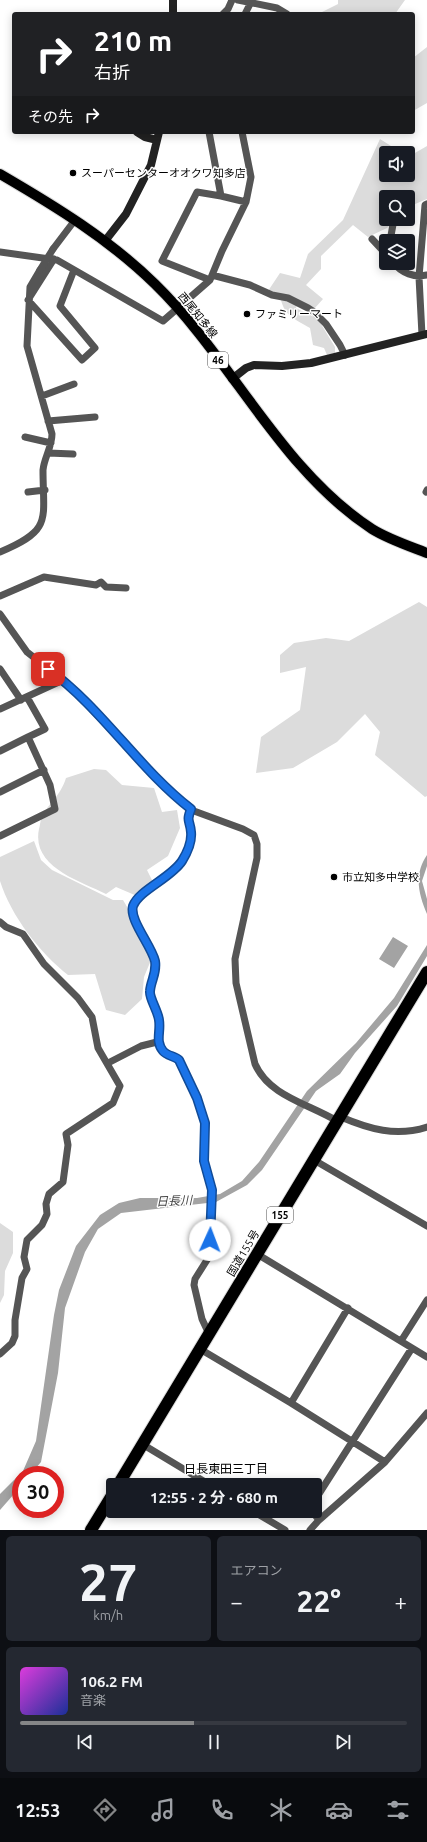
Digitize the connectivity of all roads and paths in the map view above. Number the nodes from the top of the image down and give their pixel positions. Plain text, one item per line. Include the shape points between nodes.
1 (173, 0) edge
2 (232, 0) edge
3 (238, 0) edge
4 (250, 4) junction
5 (173, 12) edge
6 (225, 12) edge
7 (246, 12) edge
8 (283, 12) edge
9 (140, 134) edge
10 (209, 134) edge
11 (242, 134) edge
12 (158, 136) edge
13 (0, 174) edge
14 (221, 196) junction
15 (246, 202) junction
16 (427, 204) edge
17 (75, 220) junction
18 (372, 239) dead end
19 (105, 241) junction
20 (379, 246) edge
21 (0, 252) edge
22 (54, 259) junction
23 (74, 270) junction
24 (401, 270) edge
25 (427, 275) edge
26 (419, 277) junction
27 (211, 278) junction
28 (28, 300) junction
29 (177, 308) junction
30 (425, 335) edge
31 (345, 355) junction
32 (232, 379) junction
33 (74, 384) dead end
34 (42, 396) junction
35 (95, 417) dead end
36 (48, 421) junction
37 (25, 436) dead end
38 (51, 443) junction
39 (48, 453) junction
40 (73, 454) dead end
41 (45, 490) junction
42 (28, 492) dead end
43 (0, 552) edge
44 (427, 554) edge
45 (126, 588) dead end
46 (0, 596) edge
47 (0, 614) edge
48 (0, 669) edge
49 (63, 680) junction
50 (24, 699) junction
51 (0, 708) edge
52 (28, 737) junction
53 (0, 751) edge
54 (44, 770) junction
55 (0, 792) edge
56 (191, 809) junction
57 (0, 836) edge
58 (0, 922) edge
59 (427, 972) edge
60 (158, 1042) junction
61 (108, 1062) junction
62 (339, 1119) junction
63 (427, 1127) edge
64 (314, 1160) junction
65 (427, 1226) edge
66 (257, 1254) junction
67 (427, 1300) edge
68 (348, 1308) junction
69 (209, 1334) junction
70 (401, 1341) junction
71 (412, 1348) junction
72 (200, 1349) junction
73 (0, 1354) edge
74 (427, 1357) edge
75 (291, 1403) junction
76 (427, 1413) edge
77 (352, 1442) junction
78 (142, 1444) junction
79 (385, 1462) junction
80 (122, 1478) edge
81 (198, 1478) edge
82 (322, 1489) edge
83 (106, 1505) edge
84 (265, 1518) edge
85 (319, 1520) joint
86 (91, 1530) edge
87 (285, 1530) edge
88 (310, 1530) edge

1 - 5 street
2 - 6 street
3 - 4 street
4 - 7 street
4 - 8 street via 277,8
9 - 12 street via 145,137
10 - 14 street
11 - 15 street via 251,177
12 - 19 street via 151,165 126,214
13 - 17 main road, 西尾知多線 / 46
14 - 15 street
14 - 27 street via 197,192 162,261
15 - 27 street
16 - 26 street
17 - 19 main road, 西尾知多線 / 46
17 - 28 street, bridge via 30,287
18 - 20 street
19 - 29 main road, 西尾知多線 / 46 via 155,284
21 - 22 street
22 - 23 street
22 - 28 street
23 - 28 street via 60,306 95,348 82,360
23 - 29 street via 163,321
24 - 26 street
25 - 26 street
26 - 30 street
27 - 29 street
27 - 31 street via 250,286 288,298 308,308 326,324
28 - 34 street via 27,346
29 - 32 main road, 西尾知多線 / 46
30 - 31 street
31 - 32 street via 296,365 254,365
32 - 44 main road, 西尾知多線 / 46 via 307,473 335,502 373,530
33 - 34 street
34 - 36 street
35 - 36 street
36 - 38 street via 52,434
37 - 38 street
38 - 39 street
39 - 40 street
39 - 41 street via 43,468
41 - 42 street
41 - 43 street via 44,516 38,529 27,540
45 - 46 street via 106,586 101,582 96,585 44,577
47 - 49 street via 28,652
48 - 50 street
49 - 50 street
49 - 56 street via 147,768
50 - 51 street
50 - 52 street via 45,729
52 - 53 street
52 - 54 street
54 - 55 street
54 - 57 street via 55,809
56 - 60 street via 188,821 192,834 191,841 182,861 168,876 140,897 132,912 155,963 156,973 150,991 159,1021
56 - 62 street via 250,832 256,839 257,858 235,959 236,983 251,1050 260,1074 271,1086
58 - 61 street via 23,934 44,964 78,998 92,1017 98,1048
59 - 62 highway, 国道155号 / 155
60 - 61 street via 141,1046
60 - 69 street via 164,1052 179,1060 205,1123 204,1161 212,1190 212,1252 197,1275 194,1285 202,1319
61 - 73 street via 120,1090 113,1103 66,1134 68,1145 63,1182 49,1194 47,1214 42,1225 27,1240 24,1257 27,1269 22,1278 14,1325 15,1336 12,1343
62 - 63 street via 388,1132 404,1132
62 - 64 highway, 国道155号 / 155
64 - 65 street
64 - 66 highway, 国道155号 / 155
66 - 68 street
66 - 69 highway, 国道155号 / 155
67 - 70 street
68 - 70 street
68 - 75 street
69 - 72 highway, 国道155号 / 155
70 - 71 street
71 - 74 street
71 - 77 street
72 - 75 street
72 - 78 highway, 国道155号 / 155
75 - 77 street
76 - 79 street
77 - 79 street
77 - 82 street
78 - 80 highway, 国道155号 / 155
78 - 81 street
79 - 85 street
83 - 86 highway
84 - 87 street
85 - 88 street

